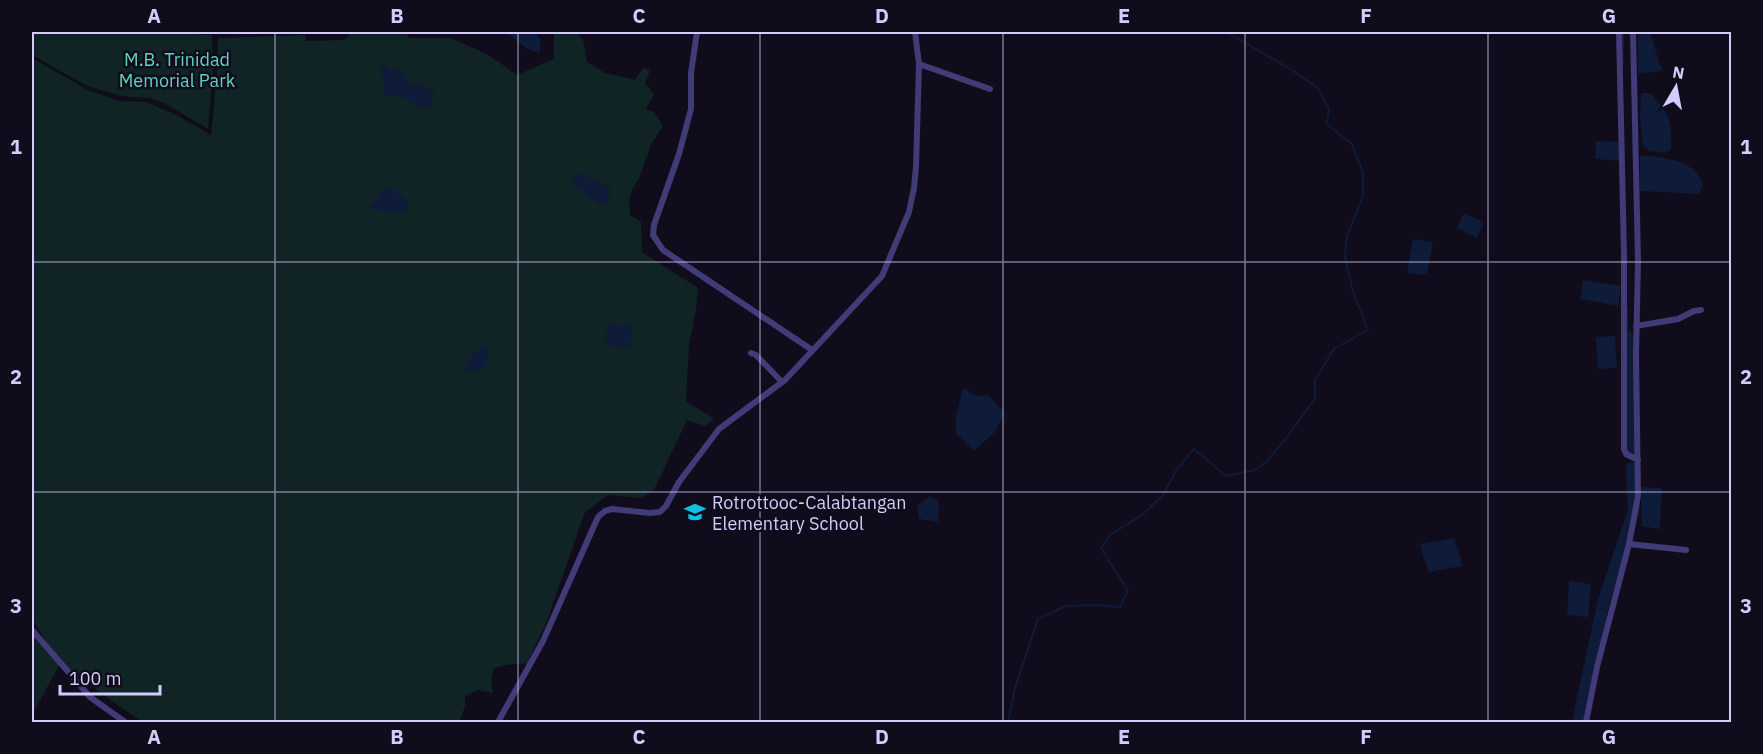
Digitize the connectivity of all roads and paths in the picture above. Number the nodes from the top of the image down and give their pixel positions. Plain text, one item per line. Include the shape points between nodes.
1 (697, 32) edge
2 (915, 32) edge
3 (1620, 32) edge
4 (1633, 32) edge
5 (919, 64) junction
6 (990, 89) dead end
7 (1701, 310) dead end
8 (1636, 326) junction
9 (812, 350) junction
10 (751, 353) dead end
11 (782, 382) junction
12 (1638, 460) junction
13 (1629, 544) junction
14 (1686, 550) dead end
15 (32, 630) edge
16 (125, 723) edge
17 (498, 723) edge
18 (1586, 723) edge

1 - 9 street via 691,109 653,235 663,250
2 - 5 street
3 - 12 street via 1624,449
4 - 8 street
5 - 6 street
5 - 9 street via 916,167 909,212 882,276
7 - 8 street via 1678,319
8 - 12 street
9 - 11 street
10 - 11 street
11 - 17 street via 719,429 660,512 612,509 598,517 543,641
12 - 13 street via 1638,496
13 - 14 street
13 - 18 street
15 - 16 street via 90,697

